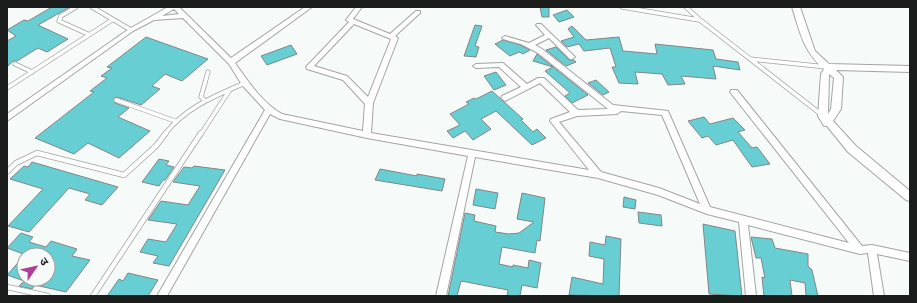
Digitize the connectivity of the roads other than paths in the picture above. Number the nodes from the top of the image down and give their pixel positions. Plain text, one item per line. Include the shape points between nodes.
1 (76, 7) edge
2 (92, 7) edge
3 (174, 7) edge
4 (309, 7) edge
5 (359, 7) edge
6 (622, 7) edge
7 (686, 7) edge
8 (796, 7) edge
9 (418, 12) dead end
10 (183, 16) junction
11 (152, 18) junction
12 (112, 20) junction
13 (700, 20) junction
14 (353, 22) junction
15 (539, 25) dead end
16 (131, 30) junction
17 (88, 34) junction
18 (550, 35) junction
19 (391, 36) junction
20 (505, 38) dead end
21 (530, 45) junction
22 (572, 56) dead end
23 (750, 59) junction
24 (231, 62) junction
25 (15, 64) dead end
26 (476, 66) dead end
27 (829, 67) junction
28 (910, 69) edge
29 (32, 72) junction
30 (208, 72) dead end
31 (245, 83) junction
32 (7, 88) edge
33 (526, 88) junction
34 (229, 90) junction
35 (734, 92) dead end
36 (505, 98) dead end
37 (116, 100) dead end
38 (204, 100) junction
39 (369, 103) junction
40 (270, 110) junction
41 (638, 110) junction
42 (576, 113) junction
43 (7, 118) edge
44 (825, 119) junction
45 (174, 121) junction
46 (367, 135) junction
47 (472, 154) junction
48 (7, 172) edge
49 (598, 175) junction
50 (910, 197) edge
51 (707, 210) junction
52 (743, 219) junction
53 (872, 249) junction
54 (860, 250) junction
55 (910, 257) edge
56 (7, 286) edge
57 (48, 296) edge
58 (93, 296) edge
59 (162, 296) edge
60 (441, 296) edge
61 (751, 296) edge
62 (878, 296) edge

1 - 17 lane via 60,16 59,21
2 - 12 lane
3 - 10 street
3 - 11 street
4 - 24 street
5 - 14 street via 349,20
6 - 13 lane
7 - 13 lane
8 - 27 street via 810,52
9 - 19 street
10 - 11 street
10 - 24 street
11 - 16 street
12 - 16 lane
12 - 17 lane
13 - 23 lane
14 - 19 street
14 - 39 street via 309,67 345,78
15 - 18 street
16 - 43 street
17 - 29 lane
18 - 21 street
18 - 22 street
19 - 39 street via 395,38
20 - 21 street
21 - 41 street via 611,107
23 - 27 lane
23 - 44 lane
24 - 31 street
25 - 29 lane
26 - 33 street via 502,65
27 - 28 street
27 - 44 street via 825,74
27 - 44 street via 839,77 836,109
29 - 32 lane
30 - 38 lane via 201,97
31 - 34 lane
31 - 40 street
33 - 36 street
33 - 42 street via 541,80
34 - 38 lane
34 - 58 lane
35 - 54 street
37 - 45 lane
38 - 45 lane
39 - 46 street
40 - 46 street via 280,116
40 - 59 street
41 - 42 street
41 - 51 street via 665,113
42 - 49 street via 554,121
44 - 50 street via 852,149
45 - 48 lane via 156,146 124,175 38,153 16,163
46 - 47 street
47 - 49 street
47 - 60 street
49 - 51 street via 659,192
51 - 52 street
52 - 54 street
52 - 61 street
53 - 54 street
53 - 55 street
53 - 62 street
56 - 57 lane

